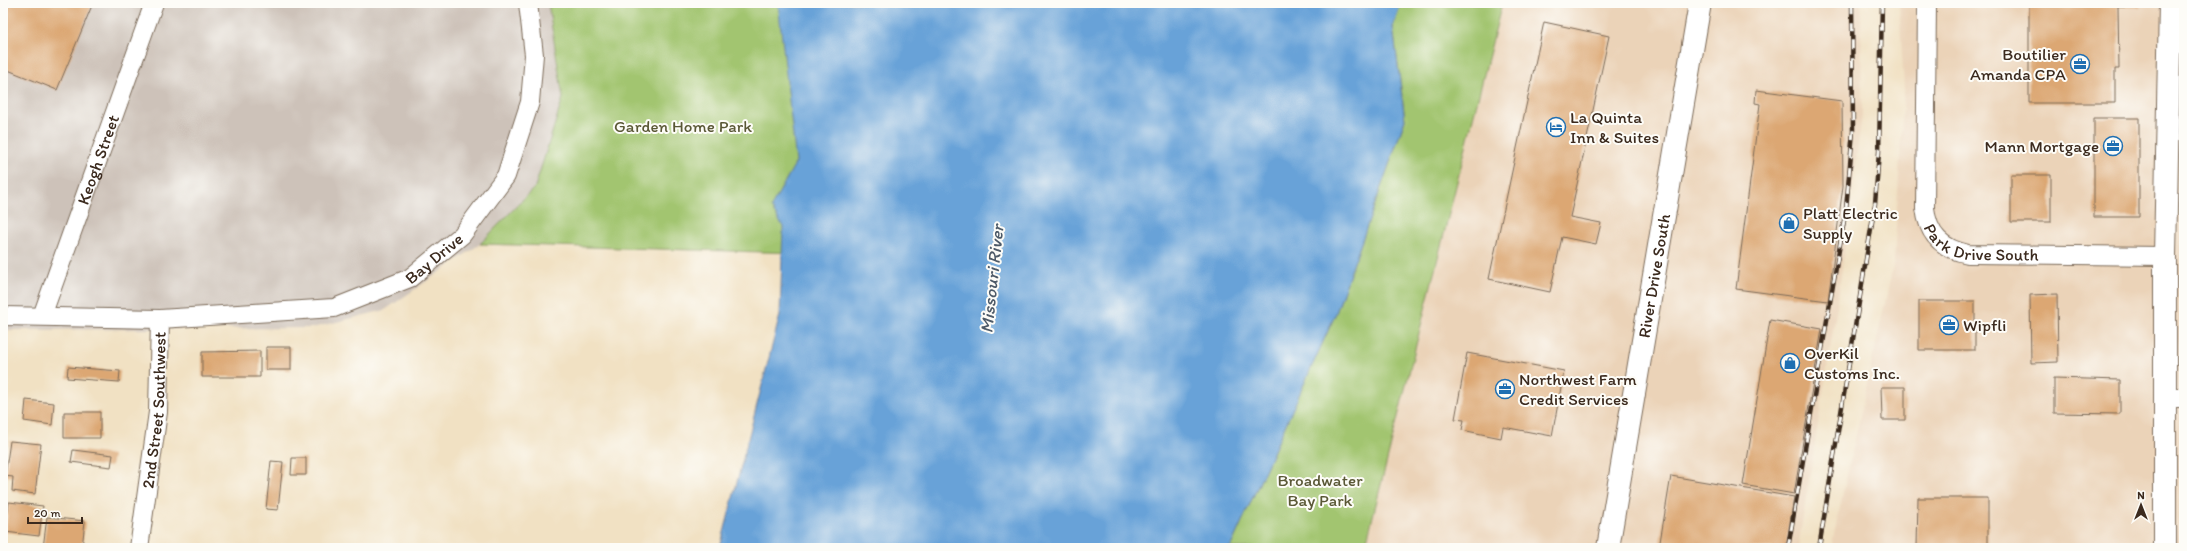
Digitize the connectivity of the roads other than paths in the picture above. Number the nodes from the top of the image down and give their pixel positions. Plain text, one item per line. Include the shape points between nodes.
1 (154, 3) edge
2 (528, 3) edge
3 (1700, 3) edge
4 (1927, 3) edge
5 (2170, 3) edge
6 (2165, 256) junction
7 (3, 316) edge
8 (42, 316) junction
9 (160, 319) junction
10 (2175, 398) edge
11 (139, 548) edge
12 (1608, 548) edge
13 (2165, 548) edge

1 - 8 street, Keogh Street
2 - 9 street, Bay Drive via 534,55 530,102 506,176 462,235 410,278 334,308
3 - 12 main road, River Drive South
4 - 6 street, Park Drive South via 1925,208 1930,228 1942,244 1954,251 1968,254
5 - 6 main road
6 - 10 main road
7 - 8 street, Bay Drive
8 - 9 street, Bay Drive
9 - 11 street, 2nd Street Southwest via 158,412
10 - 13 main road

